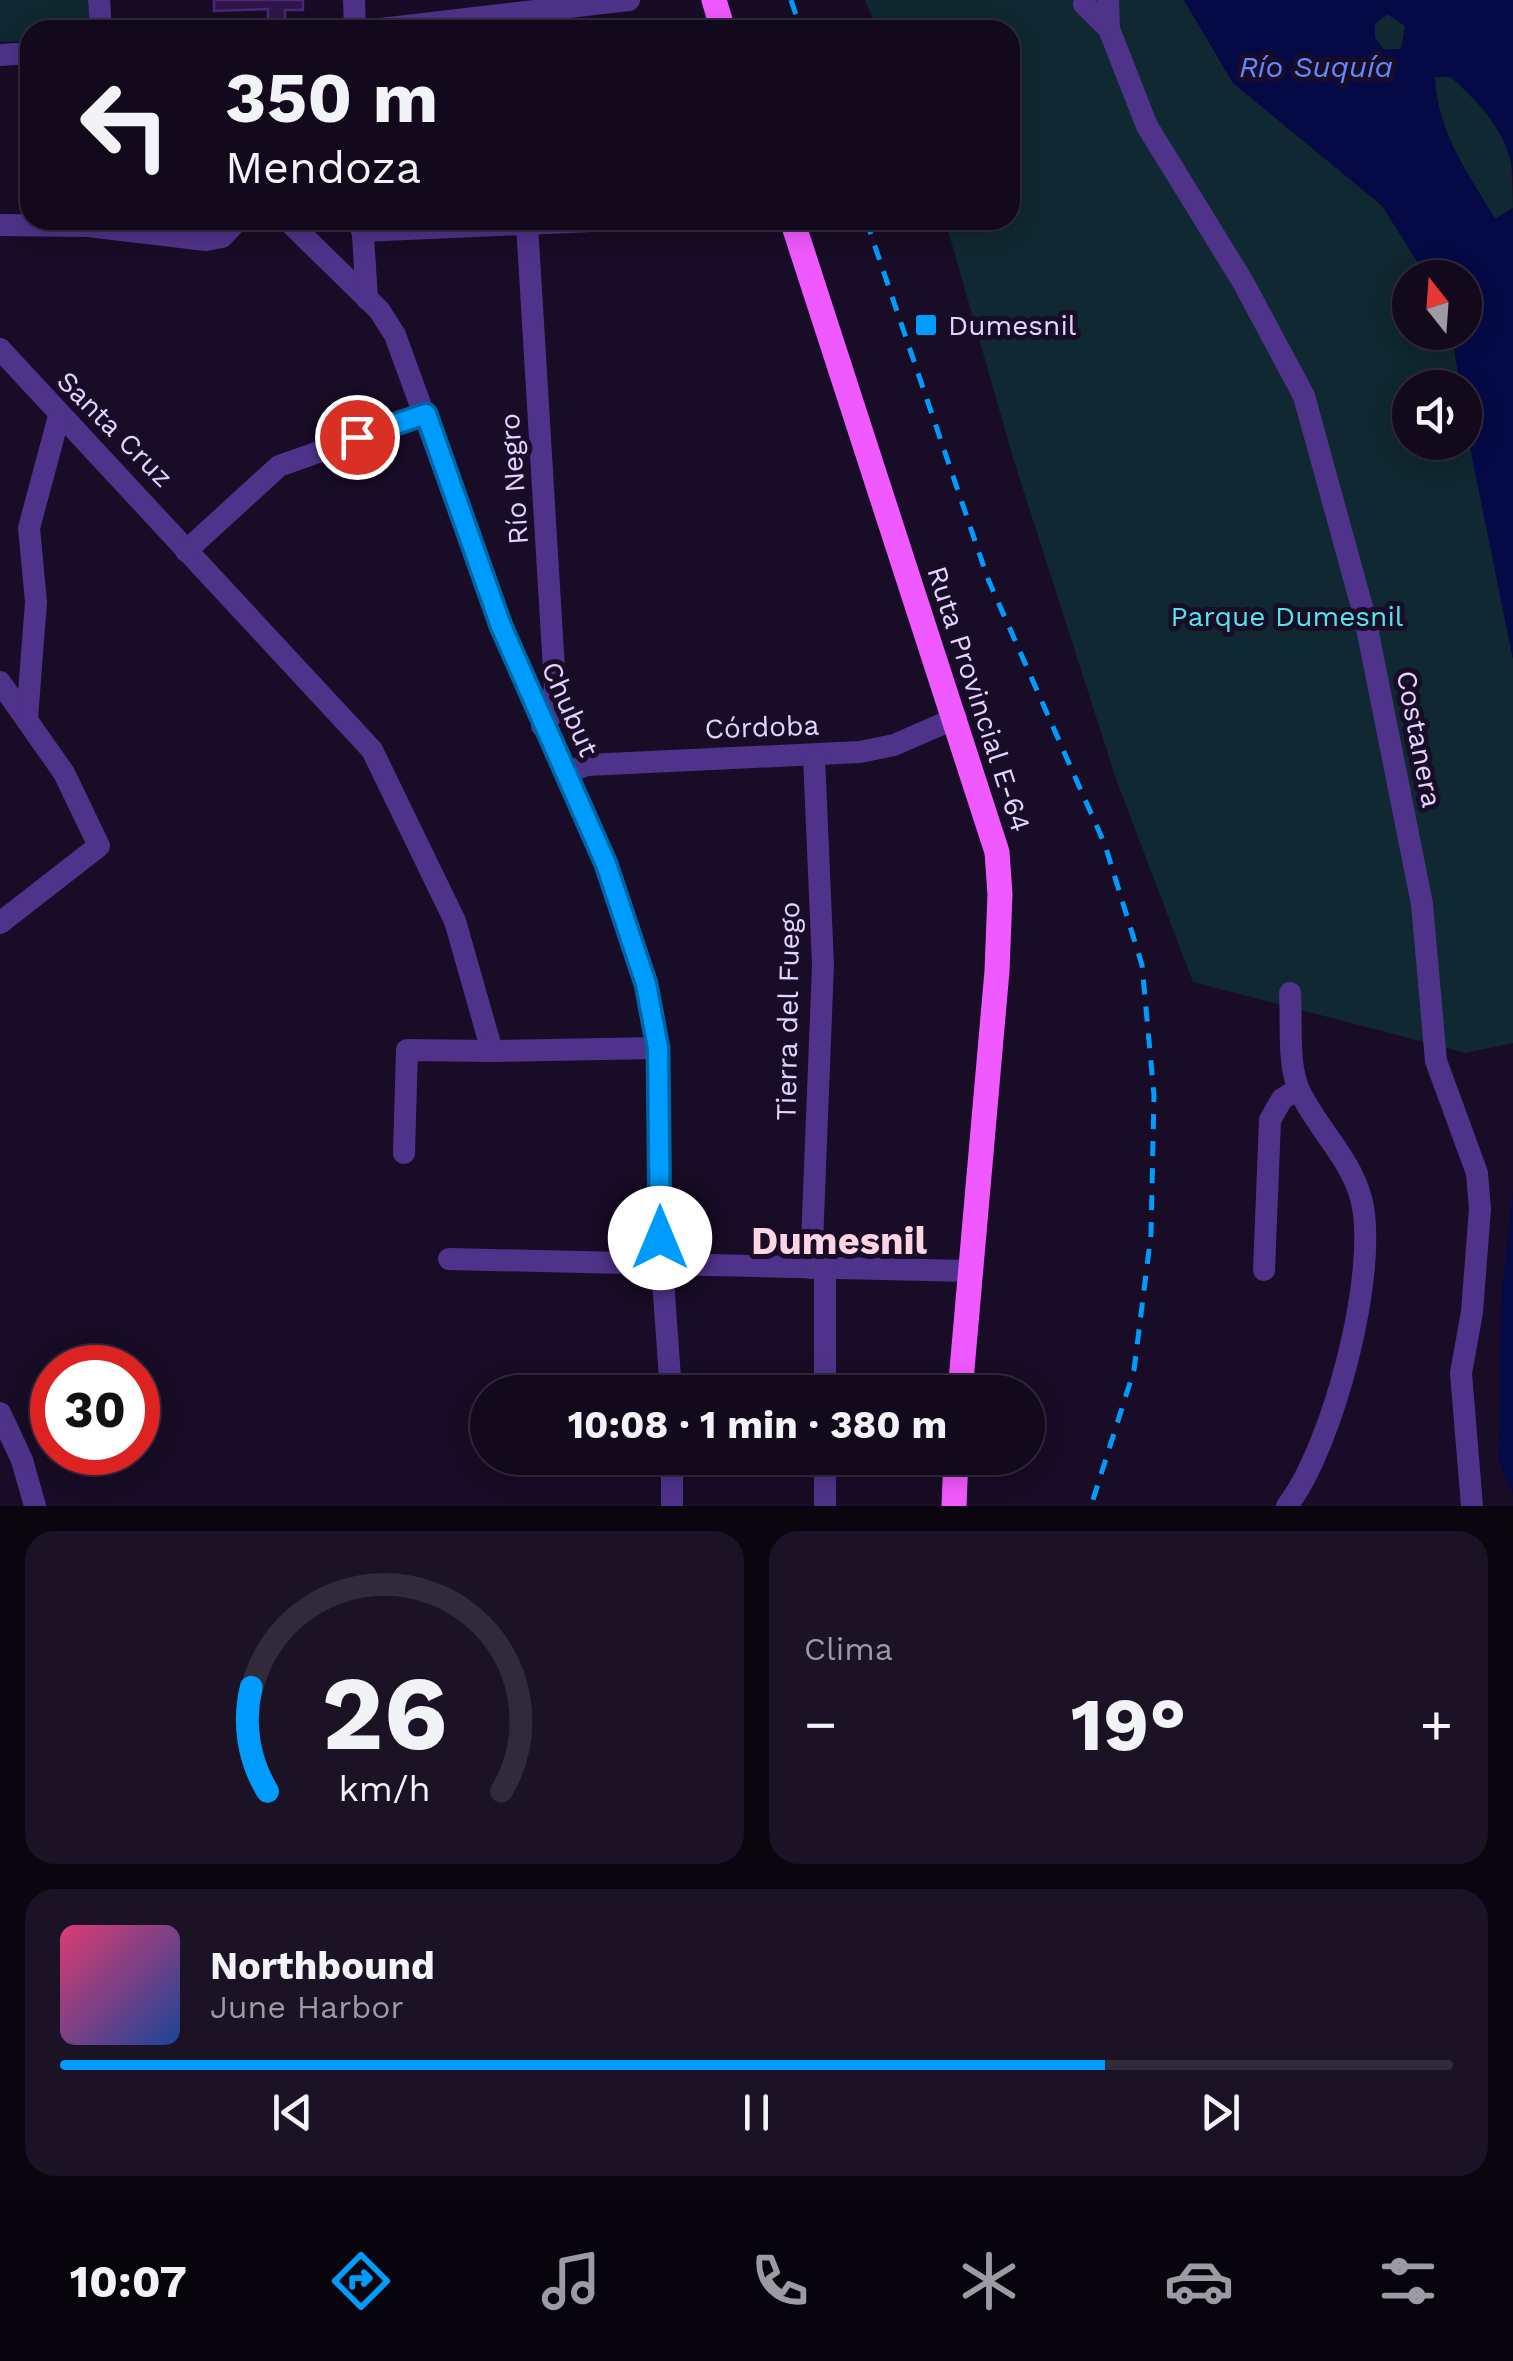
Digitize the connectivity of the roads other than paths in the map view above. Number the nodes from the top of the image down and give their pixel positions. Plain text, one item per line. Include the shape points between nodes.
1 (629, 0) edge
2 (1092, 1) edge
3 (458, 20) edge
4 (122, 230) edge
5 (229, 230) edge
6 (297, 230) edge
7 (362, 230) edge
8 (526, 230) edge
9 (795, 230) edge
10 (367, 299) junction
11 (0, 349) edge
12 (426, 414) junction
13 (59, 416) junction
14 (186, 550) junction
15 (0, 682) edge
16 (27, 718) junction
17 (956, 718) junction
18 (542, 726) junction
19 (814, 757) junction
20 (565, 773) junction
21 (0, 923) edge
22 (1290, 993) dead end
23 (658, 1048) junction
24 (492, 1051) junction
25 (1298, 1090) junction
26 (404, 1153) dead end
27 (449, 1259) dead end
28 (663, 1266) junction
29 (818, 1268) junction
30 (1264, 1270) dead end
31 (969, 1271) junction
32 (671, 1375) edge
33 (824, 1375) edge
34 (961, 1375) edge
35 (0, 1413) edge
36 (672, 1475) edge
37 (825, 1475) edge
38 (955, 1475) edge
39 (1290, 1503) edge
40 (35, 1506) edge
41 (672, 1506) edge
42 (825, 1506) edge
43 (954, 1506) edge
44 (1472, 1506) edge

1 - 3 street
2 - 44 street, Costanera via 1147,126 1304,396 1364,618 1422,904 1436,1060 1480,1188 1461,1374
4 - 5 street via 206,240
6 - 10 street, Chubut
7 - 10 street
8 - 18 street, Río Negro via 555,686 551,716
9 - 17 main road, Ruta Provincial E-64
10 - 12 street, Chubut via 395,334
11 - 13 street, Santa Cruz
12 - 14 street via 278,466
12 - 18 street, Chubut
13 - 14 street, Santa Cruz
13 - 16 street via 30,528 36,602
14 - 24 street, Santa Cruz via 380,761 455,922
15 - 16 street
16 - 21 street via 77,794 99,846
17 - 19 street, Córdoba via 879,749
17 - 31 main road, Ruta Provincial E-64 via 993,834 1000,894
18 - 20 street, Chubut
19 - 20 street, Córdoba via 587,765
19 - 29 street, Tierra del Fuego via 823,965
20 - 23 street, Chubut via 628,923
22 - 25 street
23 - 24 street
23 - 28 street, Chubut
24 - 26 street via 407,1050
25 - 30 street via 1282,1099 1270,1120
25 - 39 street via 1351,1171 1367,1241 1344,1376
27 - 28 street
28 - 29 street
28 - 32 street, Chubut
29 - 31 street
29 - 33 street, Tierra del Fuego
31 - 34 main road, Ruta Provincial E-64
35 - 40 street
36 - 41 street
37 - 42 street
38 - 43 main road

